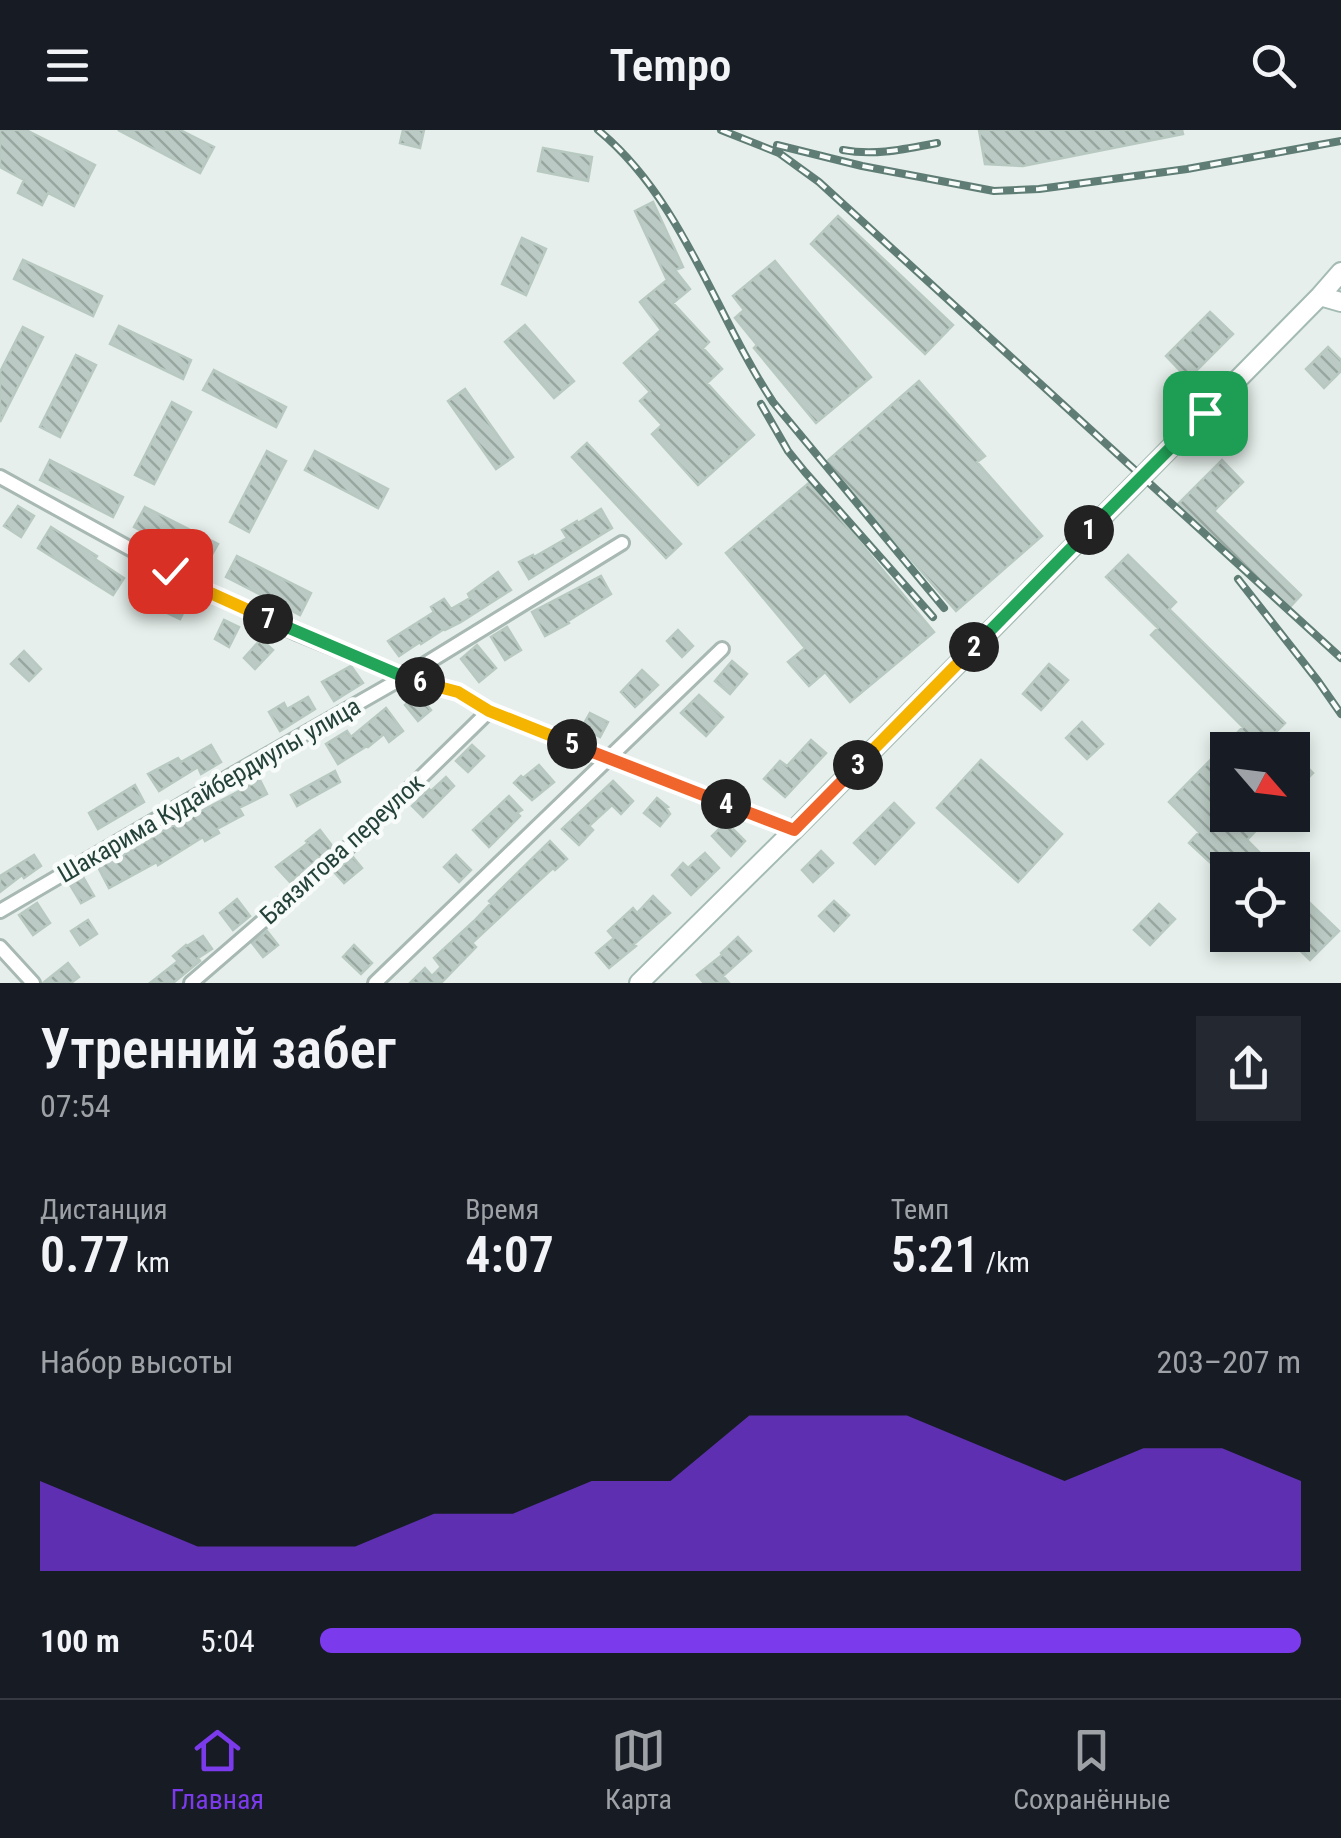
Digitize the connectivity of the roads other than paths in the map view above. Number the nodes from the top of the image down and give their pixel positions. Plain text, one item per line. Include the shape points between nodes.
1 (1341, 272) edge
2 (1320, 296) junction
3 (1341, 302) edge
4 (0, 478) edge
5 (622, 542) dead end
6 (722, 649) dead end
7 (404, 677) junction
8 (489, 711) junction
9 (609, 759) junction
10 (794, 830) junction
11 (0, 911) edge
12 (0, 946) edge
13 (34, 983) edge
14 (191, 983) edge
15 (375, 983) edge
16 (639, 983) edge

1 - 2 street
2 - 3 street
2 - 10 street
4 - 7 street via 206,591
5 - 7 street, Шакарима Кудайбердиулы улица
6 - 9 street
7 - 8 street via 458,692
7 - 11 street, Шакарима Кудайбердиулы улица
8 - 9 street
8 - 14 street, Баязитова переулок via 360,836
9 - 10 street
9 - 15 street
10 - 16 street
12 - 13 street

